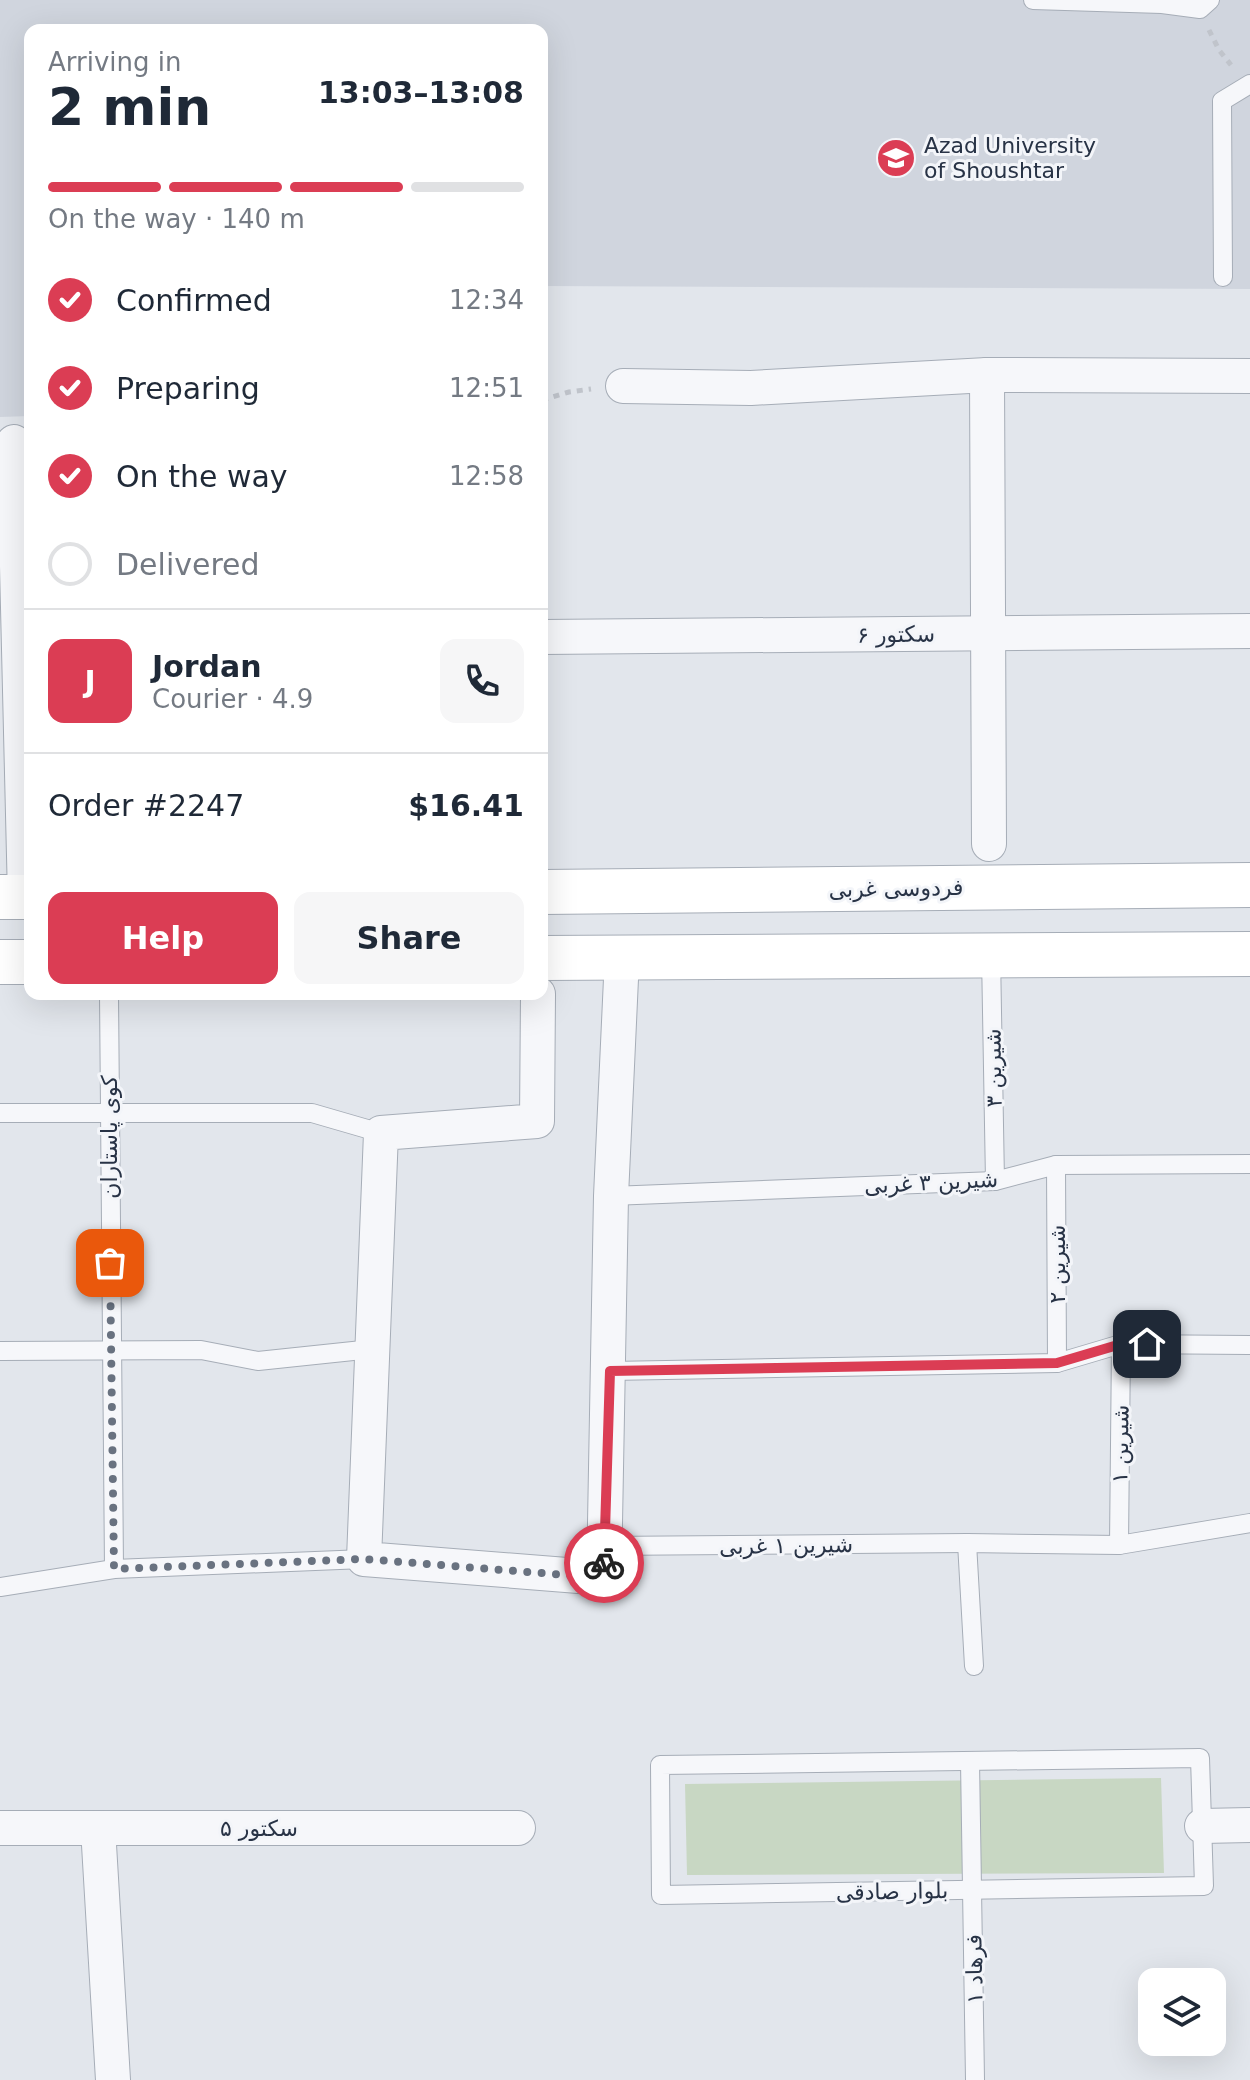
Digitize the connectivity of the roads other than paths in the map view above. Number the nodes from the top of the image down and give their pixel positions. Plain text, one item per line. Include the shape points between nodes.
1 (1033, 0) edge
2 (1205, 4) edge
3 (1249, 85) edge
4 (1223, 277) dead end
5 (987, 375) junction
6 (1250, 376) edge
7 (623, 386) road end
8 (14, 442) dead end
9 (1250, 631) edge
10 (988, 633) junction
11 (548, 637) edge
12 (989, 844) dead end
13 (1250, 885) edge
14 (548, 892) edge
15 (18, 897) edge
16 (1250, 954) edge
17 (991, 955) junction
18 (622, 957) junction
19 (548, 958) edge
20 (0, 962) edge
21 (24, 962) edge
22 (109, 1000) edge
23 (538, 1000) edge
24 (0, 1113) edge
25 (108, 1113) junction
26 (381, 1133) junction
27 (1250, 1164) edge
28 (1056, 1165) junction
29 (995, 1181) junction
30 (611, 1196) junction
31 (1121, 1344) junction
32 (1250, 1345) edge
33 (372, 1349) junction
34 (0, 1351) edge
35 (111, 1353) junction
36 (1057, 1363) junction
37 (610, 1371) junction
38 (1250, 1523) edge
39 (967, 1543) junction
40 (1119, 1545) junction
41 (604, 1546) junction
42 (364, 1559) junction
43 (114, 1569) junction
44 (0, 1587) edge
45 (974, 1666) dead end
46 (970, 1761) junction
47 (1250, 1825) edge
48 (1202, 1826) junction
49 (0, 1828) edge
50 (98, 1828) junction
51 (518, 1828) dead end
52 (973, 1890) junction
53 (113, 2080) edge
54 (975, 2080) edge

1 - 2 lane
3 - 4 lane via 1222,101
5 - 6 street
5 - 7 street via 751,388
5 - 10 street
8 - 15 street
9 - 10 street, سکتور ۶
10 - 11 street, سکتور ۶
10 - 12 street
13 - 14 main road, فردوسی غربی
16 - 17 main road
17 - 18 main road
17 - 29 lane, شیرین ۳
18 - 19 main road
18 - 30 street
20 - 21 main road
22 - 25 lane, کوی پاستاران
23 - 26 street via 537,1121
24 - 25 lane
25 - 26 lane via 312,1113
25 - 35 lane, کوی پاستاران
26 - 33 street
27 - 28 lane, شیرین ۳ غربی
28 - 29 lane, شیرین ۳ غربی
28 - 36 lane, شیرین ۲
29 - 30 lane, شیرین ۳ غربی
30 - 37 street
31 - 32 lane
31 - 36 lane
31 - 40 lane, شیرین ۱
33 - 35 lane via 258,1361 201,1350
33 - 42 street
34 - 35 lane
35 - 43 lane, کوی پاستاران
36 - 37 lane
37 - 41 street
38 - 40 lane, شیرین ۱ غربی
39 - 40 lane, شیرین ۱ غربی
39 - 41 lane, شیرین ۱ غربی
39 - 45 lane
41 - 42 street via 604,1578
42 - 43 lane
43 - 44 lane
46 - 48 lane, بلوار صادقی via 1200,1758
46 - 52 lane, فرهاد ۱
46 - 52 lane, بلوار صادقی via 660,1765 661,1895
47 - 48 street
48 - 52 lane, بلوار صادقی via 1204,1886
49 - 50 street, سکتور ۵
50 - 51 street, سکتور ۵
50 - 53 street
52 - 54 lane, فرهاد ۱

